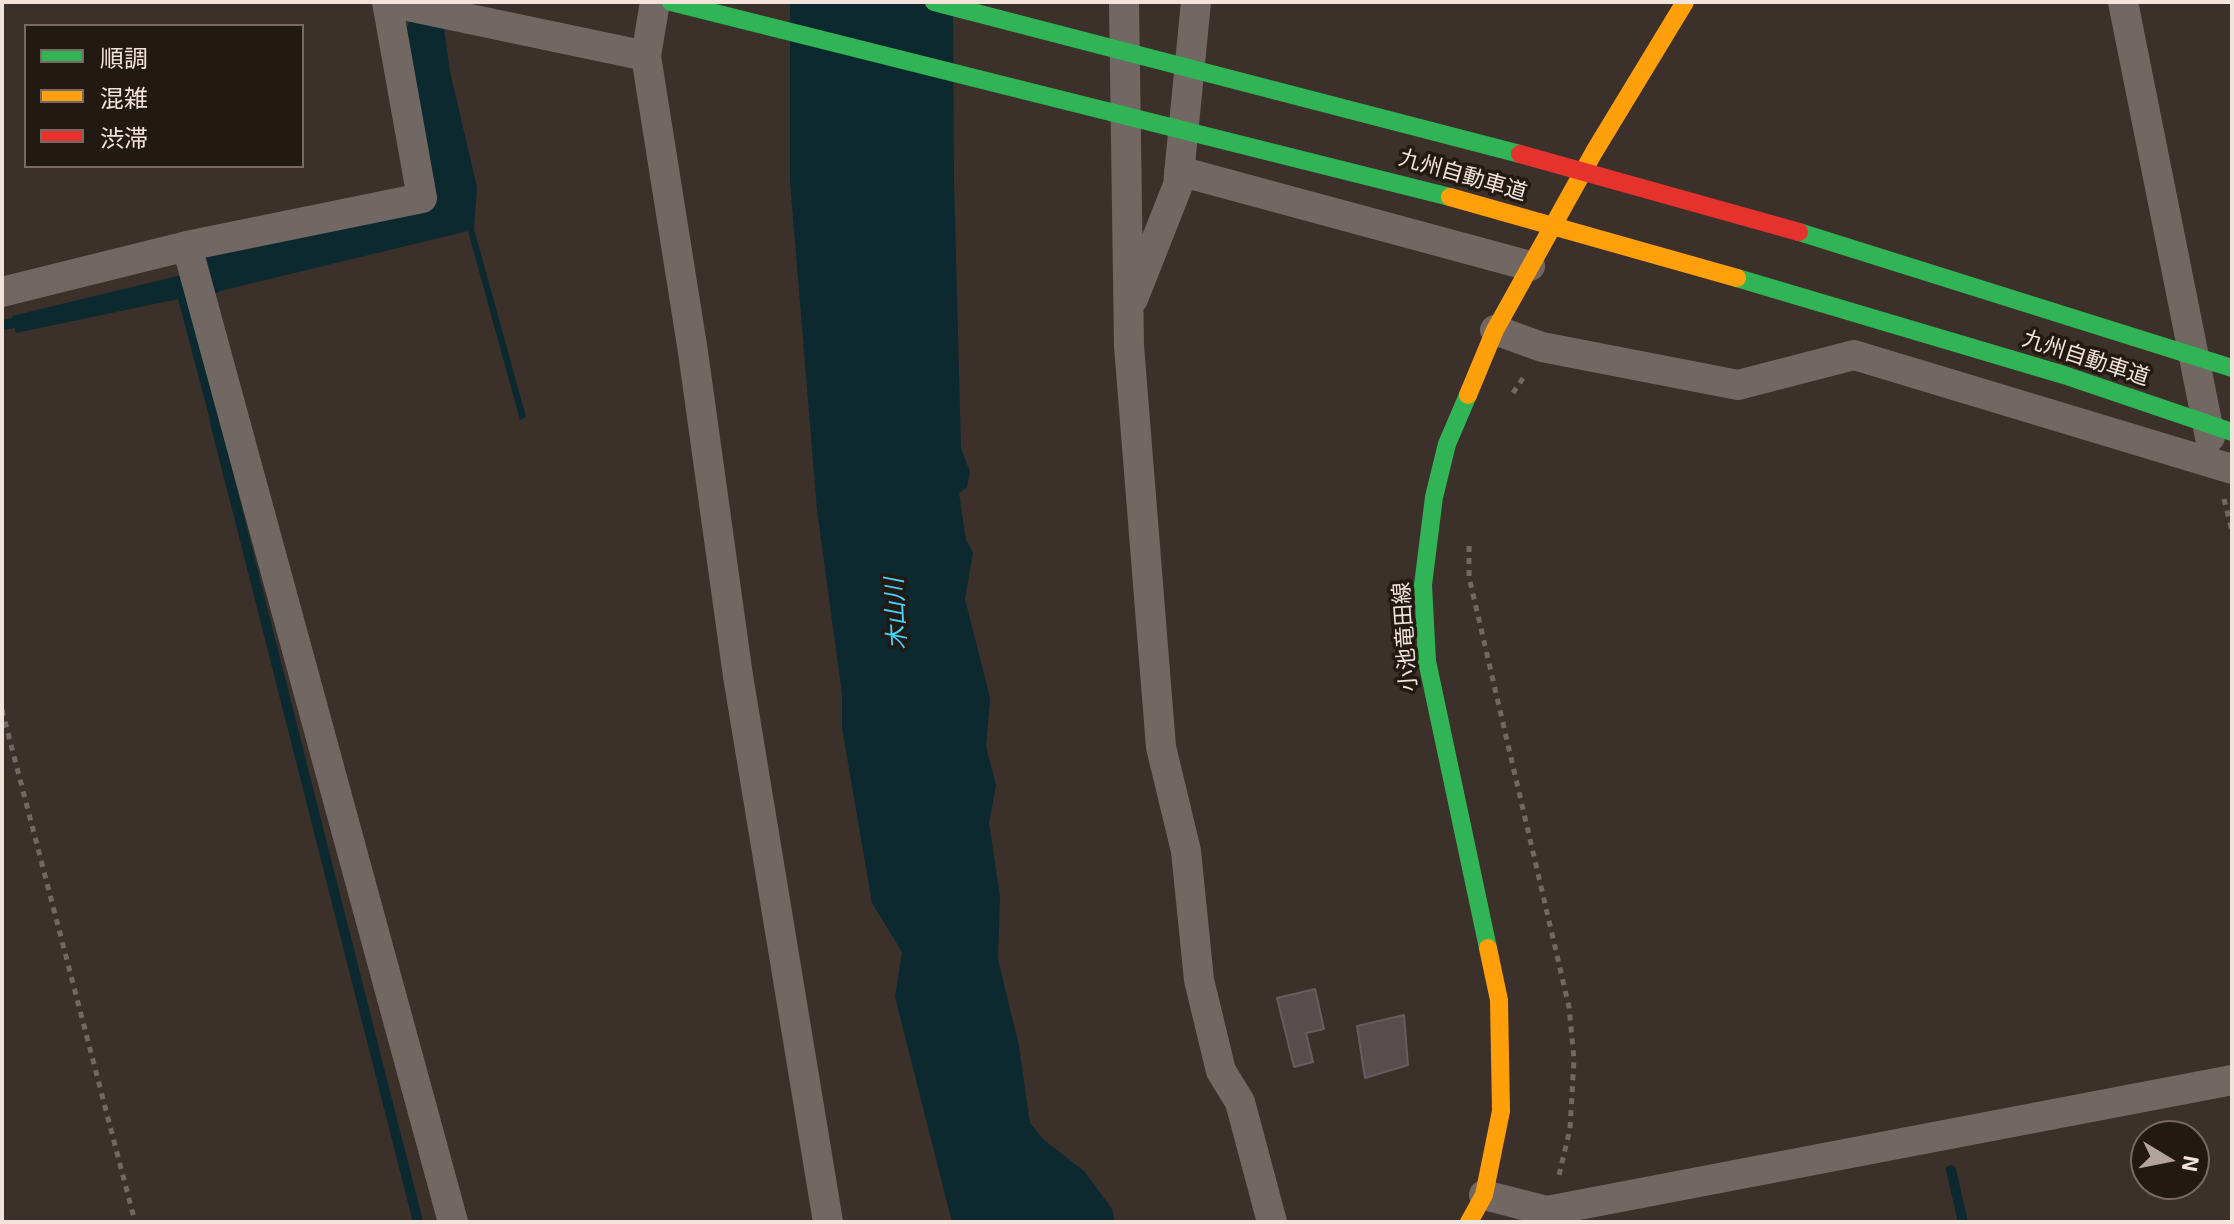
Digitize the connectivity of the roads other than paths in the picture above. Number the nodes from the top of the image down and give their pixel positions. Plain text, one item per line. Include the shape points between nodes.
1 (388, 2) edge
2 (655, 2) edge
3 (671, 2) edge
4 (934, 2) edge
5 (1124, 2) edge
6 (1177, 2) edge
7 (1196, 2) edge
8 (1685, 2) edge
9 (2123, 2) edge
10 (646, 56) junction
11 (1188, 91) junction
12 (1179, 171) junction
13 (187, 246) junction
14 (1530, 266) junction
15 (2, 292) edge
16 (1128, 312) junction
17 (1495, 330) junction
18 (2232, 368) edge
19 (2232, 432) edge
20 (2224, 466) edge
21 (2232, 1080) edge
22 (1484, 1195) junction
23 (453, 1222) edge
24 (828, 1222) edge
25 (1272, 1222) edge
26 (1469, 1222) edge

1 - 10 street
1 - 13 street via 422,198
2 - 10 street
3 - 19 main road, 九州自動車道 via 1369,174 2064,375
4 - 18 main road, 九州自動車道 via 1368,112 1782,227
5 - 16 street
6 - 11 street
7 - 11 street
8 - 14 main road, 小池竜田線
9 - 20 street
10 - 24 street via 740,691
11 - 12 street
12 - 14 street
12 - 16 street
13 - 15 street
13 - 23 street
14 - 17 main road, 小池竜田線
16 - 25 street via 1161,747 1186,851 1199,980 1221,1071 1240,1102
17 - 20 street via 1542,347 1738,385 1854,355
17 - 22 main road, 小池竜田線 via 1447,444 1423,585 1436,714 1499,1000 1501,1111
21 - 22 street via 1547,1211
22 - 26 main road, 小池竜田線

